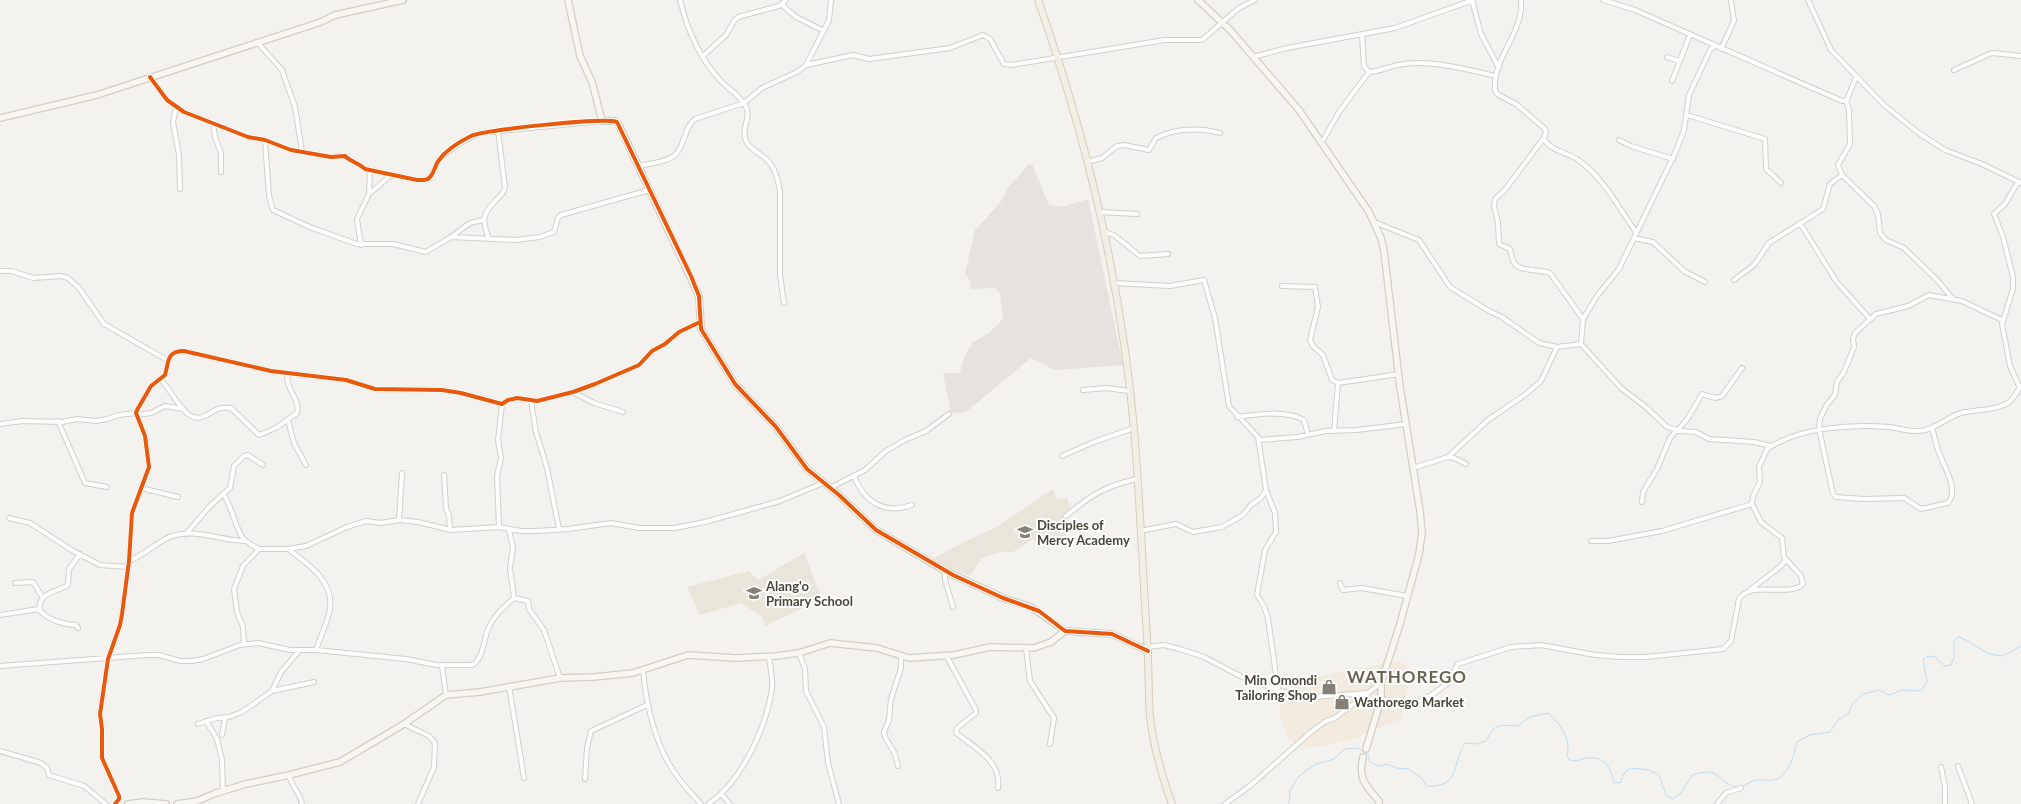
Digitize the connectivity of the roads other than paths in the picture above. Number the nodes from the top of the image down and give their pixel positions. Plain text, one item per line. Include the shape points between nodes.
1 (403, 0) edge
2 (568, 0) edge
3 (680, 0) edge
4 (786, 0) edge
5 (831, 0) edge
6 (1038, 0) edge
7 (1255, 0) edge
8 (1472, 0) edge
9 (1521, 0) edge
10 (1603, 0) edge
11 (1731, 0) edge
12 (1808, 0) edge
13 (1200, 1) edge
14 (1462, 2) edge
15 (782, 5) junction
16 (1222, 22) junction
17 (824, 30) junction
18 (1362, 35) junction
19 (1690, 35) junction
20 (257, 42) junction
21 (1715, 46) junction
22 (1721, 49) junction
23 (703, 56) junction
24 (2021, 56) edge
25 (1058, 57) junction
26 (1254, 57) junction
27 (1667, 57) dead end
28 (1679, 61) junction
29 (806, 65) junction
30 (1499, 68) junction
31 (1954, 70) dead end
32 (1368, 72) junction
33 (1496, 76) junction
34 (150, 77) junction
35 (1856, 77) junction
36 (1672, 81) dead end
37 (1846, 100) junction
38 (744, 103) junction
39 (176, 107) junction
40 (1687, 115) junction
41 (0, 118) edge
42 (602, 121) junction
43 (213, 123) junction
44 (498, 131) junction
45 (1220, 133) dead end
46 (1544, 138) junction
47 (265, 140) junction
48 (1620, 140) dead end
49 (1322, 142) junction
50 (302, 151) junction
51 (1673, 160) junction
52 (1087, 162) junction
53 (638, 166) junction
54 (370, 170) junction
55 (221, 172) dead end
56 (391, 175) junction
57 (1842, 175) junction
58 (1781, 183) dead end
59 (2019, 183) edge
60 (180, 189) dead end
61 (649, 190) junction
62 (369, 194) junction
63 (1100, 212) junction
64 (1137, 214) dead end
65 (483, 220) junction
66 (1374, 222) junction
67 (1800, 223) junction
68 (1104, 232) junction
69 (1636, 232) junction
70 (451, 237) junction
71 (1634, 238) junction
72 (489, 239) junction
73 (361, 245) junction
74 (1168, 254) dead end
75 (0, 271) edge
76 (1734, 280) dead end
77 (1705, 282) dead end
78 (1114, 283) junction
79 (1282, 286) dead end
80 (1953, 298) junction
81 (784, 303) dead end
82 (1870, 318) junction
83 (1583, 320) junction
84 (2002, 320) junction
85 (700, 322) junction
86 (1581, 344) junction
87 (1557, 347) junction
88 (167, 360) junction
89 (1742, 368) dead end
90 (288, 373) junction
91 (1399, 374) junction
92 (160, 379) junction
93 (2019, 379) edge
94 (1338, 383) junction
95 (2020, 386) edge
96 (1083, 390) dead end
97 (1130, 390) junction
98 (573, 392) junction
99 (531, 401) junction
100 (502, 404) junction
101 (183, 409) junction
102 (623, 412) dead end
103 (137, 414) junction
104 (949, 414) dead end
105 (1237, 417) junction
106 (288, 420) junction
107 (58, 422) junction
108 (0, 424) edge
109 (1406, 424) junction
110 (1134, 428) junction
111 (1932, 428) junction
112 (1819, 429) junction
113 (1677, 430) junction
114 (1334, 431) junction
115 (1308, 435) junction
116 (1259, 440) junction
117 (1771, 446) junction
118 (1062, 456) dead end
119 (1448, 457) junction
120 (1466, 464) dead end
121 (263, 465) dead end
122 (306, 465) dead end
123 (1413, 468) junction
124 (402, 473) dead end
125 (444, 475) dead end
126 (854, 476) junction
127 (1137, 479) junction
128 (824, 483) junction
129 (107, 486) dead end
130 (141, 488) junction
131 (830, 488) junction
132 (1266, 490) junction
133 (224, 495) junction
134 (178, 497) dead end
135 (1642, 502) dead end
136 (1752, 504) junction
137 (912, 505) dead end
138 (1066, 516) dead end
139 (9, 518) dead end
140 (399, 520) junction
141 (499, 527) junction
142 (559, 529) junction
143 (450, 530) junction
144 (509, 530) junction
145 (1140, 530) junction
146 (186, 534) junction
147 (246, 541) junction
148 (1591, 541) dead end
149 (258, 549) junction
150 (288, 549) junction
151 (80, 554) junction
152 (1786, 559) junction
153 (129, 561) junction
154 (128, 567) junction
155 (945, 571) junction
156 (15, 583) dead end
157 (1340, 583) dead end
158 (1749, 591) junction
159 (1407, 596) junction
160 (43, 598) junction
161 (514, 598) junction
162 (953, 607) dead end
163 (39, 609) junction
164 (0, 615) edge
165 (78, 628) dead end
166 (1064, 631) junction
167 (244, 644) junction
168 (1026, 648) junction
169 (1148, 649) junction
170 (316, 650) junction
171 (299, 651) junction
172 (799, 653) junction
173 (946, 655) junction
174 (901, 656) junction
175 (769, 657) junction
176 (108, 659) junction
177 (0, 666) edge
178 (442, 666) junction
179 (643, 671) junction
180 (560, 678) junction
181 (314, 682) dead end
182 (1381, 683) junction
183 (509, 686) junction
184 (1278, 690) junction
185 (272, 691) junction
186 (1367, 693) junction
187 (446, 695) junction
188 (1381, 699) junction
189 (647, 705) junction
190 (226, 718) junction
191 (206, 721) junction
192 (198, 724) dead end
193 (404, 724) junction
194 (222, 735) dead end
195 (1050, 744) dead end
196 (1366, 749) joint
197 (0, 751) edge
198 (1363, 757) joint
199 (898, 766) dead end
200 (1958, 766) dead end
201 (1941, 767) dead end
202 (290, 776) junction
203 (524, 778) dead end
204 (585, 779) dead end
205 (998, 788) dead end
206 (1741, 788) dead end
207 (223, 791) junction
208 (722, 795) junction
209 (1379, 802) edge
210 (198, 803) edge
211 (106, 804) edge
212 (115, 804) edge
213 (128, 804) edge
214 (166, 804) edge
215 (177, 804) edge
216 (302, 804) edge
217 (418, 804) edge
218 (701, 804) edge
219 (708, 804) edge
220 (730, 804) edge
221 (839, 804) edge
222 (1172, 804) edge
223 (1225, 804) edge
224 (1386, 804) edge
225 (1718, 804) edge
226 (1945, 804) edge
227 (1972, 804) edge

1 - 20 street via 335,15 322,22
2 - 42 street via 580,56 592,82
3 - 23 street via 687,26
4 - 15 street
5 - 17 street via 829,20
6 - 25 main road
7 - 16 street
8 - 14 street
8 - 30 street via 1481,34
9 - 30 street via 1520,21
10 - 19 street via 1635,10
11 - 22 street via 1734,21
12 - 35 street via 1831,50
13 - 16 street
14 - 18 street via 1395,28
15 - 17 street via 796,17
15 - 23 street via 738,17 726,35
16 - 25 street via 1199,41 1165,40
16 - 26 street
17 - 29 street
18 - 26 street via 1286,48
18 - 32 street via 1364,66
19 - 21 street
19 - 28 street
20 - 34 street
20 - 50 street via 275,61 285,77 295,107
21 - 22 street
21 - 40 street via 1710,50 1690,95
22 - 37 street via 1842,101
23 - 38 street via 720,79
24 - 31 street via 1992,53
25 - 29 street via 1004,64 990,39 983,35 950,48 869,59 853,55
25 - 52 main road
26 - 49 street via 1299,110
27 - 28 street
28 - 36 street
29 - 38 street via 797,72 762,88
30 - 33 street
32 - 33 street via 1380,72 1404,64 1430,65
32 - 49 street via 1339,112
33 - 46 street via 1494,90 1497,94 1516,104 1545,128
34 - 39 street via 155,86
34 - 41 street via 97,95
35 - 37 street
35 - 59 street via 1884,105 1920,134 1945,150 1982,164
37 - 57 street via 1849,110 1850,144 1838,164
38 - 53 street via 695,119 690,124 679,152 674,156
38 - 81 street via 748,118 743,132 746,141 751,148 768,160 778,178 780,275
39 - 43 street
39 - 60 street via 172,122 179,155
40 - 51 street
40 - 58 street via 1765,139 1766,169
42 - 44 street
42 - 53 street via 617,122
43 - 47 street via 248,137
43 - 55 street via 221,153
44 - 56 street via 480,133 460,143 440,159 428,180
44 - 65 street via 505,189
45 - 52 street via 1200,129 1179,131 1158,137 1149,150 1117,146 1102,158
46 - 69 street via 1547,144 1577,159 1600,181
46 - 83 street via 1504,191 1495,199 1499,244 1510,249 1515,264 1519,267 1550,273
47 - 50 street via 291,150
47 - 73 street via 269,196 273,210 312,228
48 - 51 street
49 - 66 street
50 - 54 street via 345,156
51 - 69 street
52 - 63 main road
53 - 61 street
54 - 56 street
54 - 62 street
56 - 62 street
57 - 67 street via 1830,184 1822,209
57 - 80 street via 1874,206 1878,214 1880,233 1886,240 1904,248
59 - 84 street via 2009,199 1994,214 2004,237 2013,277 2013,290
61 - 72 street via 561,215 554,232 516,240
61 - 85 street via 699,296
62 - 73 street via 357,219
63 - 64 street
63 - 68 main road
65 - 70 street via 470,223
65 - 72 street
66 - 87 street via 1419,240 1444,280 1455,292 1502,317 1539,343
66 - 91 street via 1384,251
67 - 76 street via 1769,243 1754,265
67 - 82 street via 1836,281
68 - 74 street via 1114,235 1140,256
68 - 78 main road
69 - 71 street
70 - 72 street
70 - 73 street via 426,252 393,244
71 - 77 street via 1653,242 1684,271
71 - 83 street via 1619,269 1597,296
75 - 88 street via 12,271 33,278 68,278 79,288 104,324
78 - 97 main road
78 - 105 street via 1170,286 1204,280 1215,318 1229,406
79 - 94 street via 1315,287 1318,307 1310,340 1312,346 1323,356 1332,380
80 - 82 street via 1929,295 1908,306 1876,314
80 - 84 street
82 - 112 street via 1855,333 1854,347 1837,382 1835,396 1826,406 1820,419
83 - 86 street
84 - 93 street via 2010,366
85 - 98 street via 679,332 652,351 639,365
85 - 128 street via 701,329 735,384 776,427 807,469
86 - 87 street
86 - 113 street via 1621,388 1667,427
87 - 119 street via 1541,381 1488,420
88 - 90 street via 177,351 184,351 233,364
88 - 92 street via 165,375
89 - 113 street via 1722,396 1715,398 1702,394 1688,418
90 - 100 street via 346,380 375,389 442,390
90 - 106 street via 287,385 298,410 295,416
91 - 94 street
91 - 109 street
92 - 101 street
92 - 103 street via 151,386 138,406
93 - 95 street
94 - 114 street
95 - 111 street via 2017,394 2005,404 1960,414
96 - 97 street
97 - 110 main road
98 - 99 street
98 - 102 street via 594,403
99 - 100 street via 512,399
99 - 142 street
100 - 141 street via 498,440 501,458 497,476
101 - 103 street via 165,406 151,413
101 - 106 street via 187,414 197,418 217,408 231,408 259,435
103 - 107 street via 118,415 96,421 78,419
103 - 130 street via 145,436 149,465
104 - 126 street via 926,431 886,451 871,466
105 - 115 street via 1258,414 1298,417 1304,420
105 - 116 street
106 - 122 street via 294,443
107 - 108 street via 23,421
107 - 129 street via 85,483
109 - 114 street
109 - 123 street
110 - 118 street
110 - 127 main road
111 - 112 street via 1920,431 1869,426
111 - 112 street via 1939,454 1949,476 1952,496 1948,503 1921,509 1904,498 1863,500 1834,496
112 - 117 street
113 - 117 street via 1696,432 1709,439 1754,442
113 - 135 street via 1670,438 1657,469 1643,492
114 - 115 street
115 - 116 street
116 - 132 street
117 - 136 street via 1759,467 1760,482
119 - 120 street
119 - 123 street
121 - 133 street via 248,455 244,456 234,466 231,486
123 - 159 street via 1422,533
124 - 140 street
125 - 143 street
126 - 131 street
126 - 137 street via 862,493 877,504 894,510
127 - 138 street via 1115,484 1098,492
127 - 145 main road
128 - 131 street
128 - 142 street via 780,501 685,526 639,528 611,523
130 - 134 street
130 - 153 street via 132,513
131 - 155 street via 876,530
132 - 145 street via 1243,515 1222,527 1193,532 1176,524
132 - 184 street via 1275,513 1276,532 1265,550 1257,594 1268,618
133 - 146 street via 210,506
133 - 147 street via 235,516 240,534
136 - 148 street via 1662,531 1608,541
136 - 152 street via 1761,522 1782,538
139 - 151 street via 30,523
140 - 143 street via 428,523
140 - 150 street via 386,523 358,522 311,544
141 - 143 street
141 - 144 street
142 - 144 street
144 - 161 street via 513,546 510,568
145 - 169 main road
146 - 147 street
146 - 153 street via 168,538
147 - 149 street
149 - 150 street
149 - 167 street via 243,566 234,589 237,612 243,627
150 - 170 street via 315,571 328,587 330,610
151 - 154 street via 100,565
151 - 160 street via 69,569 68,585
152 - 158 street via 1781,566
152 - 158 street via 1803,578 1801,586
153 - 154 street
154 - 176 street via 120,625
155 - 162 street
155 - 166 street via 1003,598 1031,607
156 - 160 street via 33,582
157 - 159 street via 1343,590 1362,588
158 - 188 street via 1739,599 1731,641 1723,649 1621,657 1542,645 1511,647 1458,664 1447,684 1430,696 1408,705
159 - 182 street
160 - 163 street
161 - 178 street via 498,613 491,624 474,664
161 - 180 street via 528,601 529,609 544,630
163 - 164 street
163 - 165 street via 57,623 75,625
166 - 168 street via 1051,642
166 - 169 street via 1112,634
167 - 171 street via 258,643
167 - 176 street via 192,661 180,661 159,655
168 - 173 street via 990,647
168 - 195 street via 1030,681 1054,718
169 - 184 street via 1164,645 1180,648
169 - 222 main road via 1150,719 1162,775
170 - 171 street
170 - 178 street
171 - 185 street via 281,672
172 - 174 street via 830,642 877,648
172 - 175 street
172 - 221 street via 805,669 806,691 824,727 828,763
173 - 174 street via 909,658
173 - 205 street via 976,710 976,713 957,728 956,733 993,764 999,776
174 - 199 street via 901,668 884,732
175 - 179 street via 688,655
175 - 208 street via 772,687 762,726 738,773
176 - 177 street
176 - 212 street via 100,714 101,750 119,796
178 - 187 street
179 - 180 street via 617,676
179 - 189 street
180 - 183 street
181 - 185 street
182 - 186 street
182 - 188 street
183 - 187 street
183 - 203 street
184 - 186 street via 1304,698
185 - 190 street via 242,712
186 - 223 street via 1335,718 1311,732 1251,785
187 - 193 street
188 - 196 street
189 - 204 street via 591,732
189 - 218 street via 664,756 676,776
190 - 191 street
190 - 194 street
191 - 192 street
191 - 207 street via 217,739 222,760
193 - 202 street via 345,760
193 - 217 street via 429,736 435,743 434,767
196 - 198 street
197 - 211 street via 41,763 48,768 49,775 84,786
198 - 209 street via 1362,780
200 - 227 street
201 - 226 street
202 - 207 street via 266,779
202 - 216 street via 291,785
206 - 225 street via 1726,793
207 - 210 street
208 - 219 street
208 - 220 street
209 - 224 street
210 - 215 street
213 - 214 street

